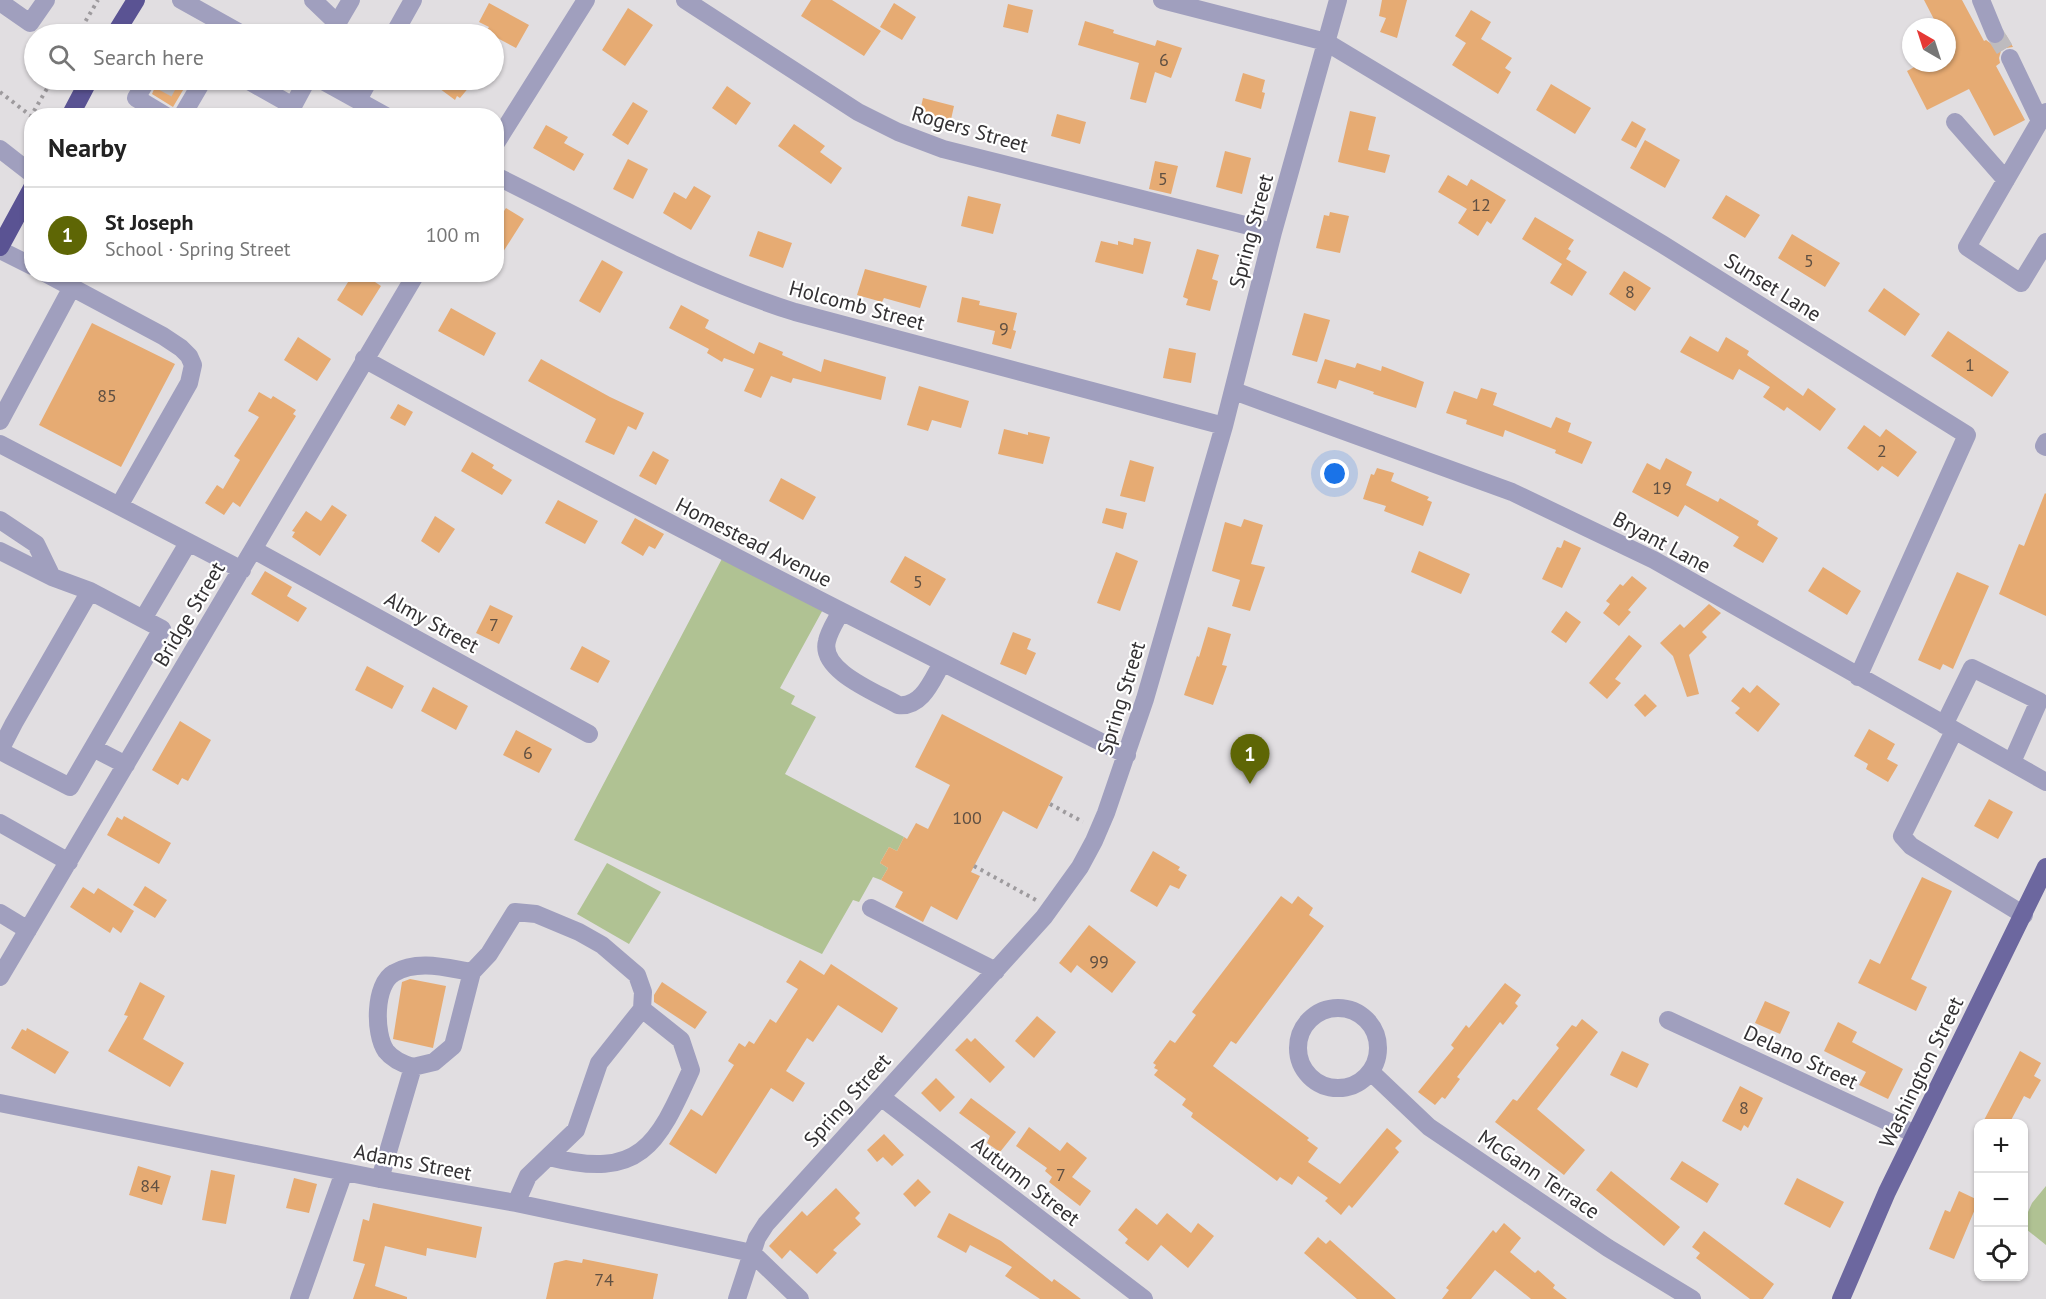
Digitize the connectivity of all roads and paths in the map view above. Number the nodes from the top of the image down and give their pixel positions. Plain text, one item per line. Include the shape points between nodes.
1 (46, 0) edge
2 (98, 0) edge
3 (136, 0) edge
4 (181, 0) edge
5 (313, 0) edge
6 (351, 0) edge
7 (413, 0) edge
8 (586, 0) edge
9 (685, 0) edge
10 (1162, 0) edge
11 (1338, 0) edge
12 (1981, 0) edge
13 (0, 2) edge
14 (84, 24) edge
15 (121, 24) edge
16 (220, 24) edge
17 (330, 24) edge
18 (337, 24) edge
19 (400, 24) edge
20 (1995, 34) tunnel mouth
21 (1326, 42) junction
22 (2010, 58) tunnel mouth
23 (46, 90) edge
24 (84, 90) edge
25 (141, 90) edge
26 (192, 90) edge
27 (265, 90) edge
28 (302, 90) edge
29 (340, 90) edge
30 (364, 90) edge
31 (0, 92) edge
32 (358, 100) junction
33 (36, 108) edge
34 (74, 108) edge
35 (153, 108) edge
36 (184, 108) edge
37 (372, 108) edge
38 (24, 111) edge
39 (2043, 117) edge
40 (1954, 122) dead end
41 (504, 130) edge
42 (0, 149) edge
43 (24, 168) edge
44 (504, 180) edge
45 (2006, 180) junction
46 (24, 206) edge
47 (1273, 232) junction
48 (2046, 242) edge
49 (0, 249) edge
50 (24, 262) edge
51 (62, 282) edge
52 (411, 282) edge
53 (72, 287) junction
54 (364, 359) junction
55 (1234, 391) junction
56 (0, 421) edge
57 (1224, 426) junction
58 (2046, 441) edge
59 (0, 444) edge
60 (2046, 447) edge
61 (119, 506) junction
62 (0, 520) edge
63 (188, 543) junction
64 (254, 550) junction
65 (0, 551) edge
66 (242, 570) junction
67 (52, 577) junction
68 (90, 591) junction
69 (840, 611) junction
70 (142, 619) junction
71 (942, 663) junction
72 (1858, 677) junction
73 (7, 719) edge
74 (1949, 728) junction
75 (589, 734) dead end
76 (93, 748) junction
77 (0, 751) edge
78 (1127, 754) junction
79 (2012, 762) junction
80 (126, 765) junction
81 (2046, 782) edge
82 (1050, 804) dead end
83 (0, 823) edge
84 (1099, 830) junction
85 (69, 862) junction
86 (974, 866) dead end
87 (2046, 867) edge
88 (2042, 890) edge
89 (871, 908) dead end
90 (1051, 908) junction
91 (0, 913) edge
92 (2024, 915) junction
93 (28, 930) junction
94 (996, 971) junction
95 (472, 972) junction
96 (0, 977) edge
97 (642, 1009) junction
98 (1668, 1020) dead end
99 (413, 1067) junction
100 (1371, 1072) junction
101 (881, 1097) junction
102 (0, 1103) edge
103 (1915, 1134) junction
104 (549, 1157) junction
105 (344, 1172) junction
106 (380, 1179) junction
107 (516, 1203) junction
108 (752, 1254) junction
109 (299, 1299) edge
110 (737, 1299) edge
111 (800, 1299) edge
112 (1144, 1299) edge
113 (1692, 1299) edge
114 (1841, 1299) edge

1 - 13 street via 30,23
2 - 14 path
3 - 15 highway
4 - 16 street
5 - 17 street
6 - 18 street
7 - 19 street
8 - 41 street
9 - 47 street, Rogers Street via 858,112 898,132 943,148
10 - 21 street
11 - 21 street, Spring Street
12 - 20 street
21 - 47 street, Spring Street
21 - 72 street, Sunset Lane via 1662,244 1967,435
22 - 39 street
23 - 33 path
24 - 34 highway
25 - 35 street via 136,98
26 - 36 street
27 - 28 street via 293,106
29 - 32 street
30 - 32 street
31 - 38 path
32 - 37 street
39 - 45 street
40 - 45 street
42 - 43 street
44 - 57 street, Holcomb Street via 747,297
45 - 48 street via 1967,247 2021,283
46 - 49 highway
47 - 55 street, Spring Street
49 - 50 street
51 - 53 street
52 - 54 street, Bridge Street
53 - 56 street
53 - 61 street via 163,336 181,348 193,365 189,382
54 - 64 street, Bridge Street
54 - 69 street, Homestead Avenue via 518,444
55 - 57 street, Spring Street
55 - 72 street, Bryant Lane via 1512,492 1654,560
57 - 78 street, Spring Street
58 - 60 street
59 - 61 street
61 - 63 street
62 - 67 street via 36,544
63 - 66 street
63 - 70 street
64 - 66 street, Bridge Street
64 - 75 street, Almy Street
65 - 67 street
66 - 80 street, Bridge Street
67 - 68 street
68 - 70 street
68 - 73 street
69 - 71 street, Homestead Avenue
69 - 71 street via 827,642 831,662 840,672 898,705 908,706 918,700
70 - 76 street via 162,629
71 - 78 street, Homestead Avenue
72 - 74 street, Bryant Lane
73 - 77 street
74 - 79 street, Bryant Lane
74 - 79 street via 1972,668 2039,701
74 - 92 street via 1902,836 1911,846
76 - 77 street via 70,787
76 - 80 street
78 - 84 street, Spring Street
79 - 81 street, Bryant Lane
80 - 85 street, Bridge Street
82 - 84 path
83 - 85 street
84 - 90 street, Spring Street via 1080,867
85 - 93 street, Bridge Street
86 - 90 path
87 - 88 main road, Washington Street
88 - 92 main road, Washington Street
89 - 94 street
90 - 94 street, Spring Street
91 - 93 street
92 - 103 main road, Washington Street
93 - 96 street, Bridge Street
94 - 101 street, Spring Street
95 - 97 street via 489,954 515,912 536,914 602,945 637,975 643,992
95 - 99 street via 453,1046 434,1062
95 - 99 street via 420,964 393,973 382,987 380,1036 386,1050 399,1063
97 - 104 street via 599,1063 576,1130
97 - 104 street via 681,1040 691,1070 673,1110 656,1137 638,1154 615,1164 578,1164
98 - 103 street, Delano Street
99 - 106 street
100 - 100 street via 1379,1047 1370,1022 1347,1008 1334,1008 1310,1019 1298,1043 1301,1062 1312,1079 1336,1089 1361,1082
100 - 113 street, McGann Terrace via 1429,1127 1608,1248
101 - 108 street, Spring Street via 776,1212 757,1238
101 - 112 street, Autumn Street
102 - 105 street, Adams Street
103 - 114 main road, Washington Street
104 - 107 street via 528,1176
105 - 106 street, Adams Street
105 - 109 street
106 - 107 street, Adams Street
107 - 108 street, Adams Street
108 - 110 street, Spring Street
108 - 111 street

